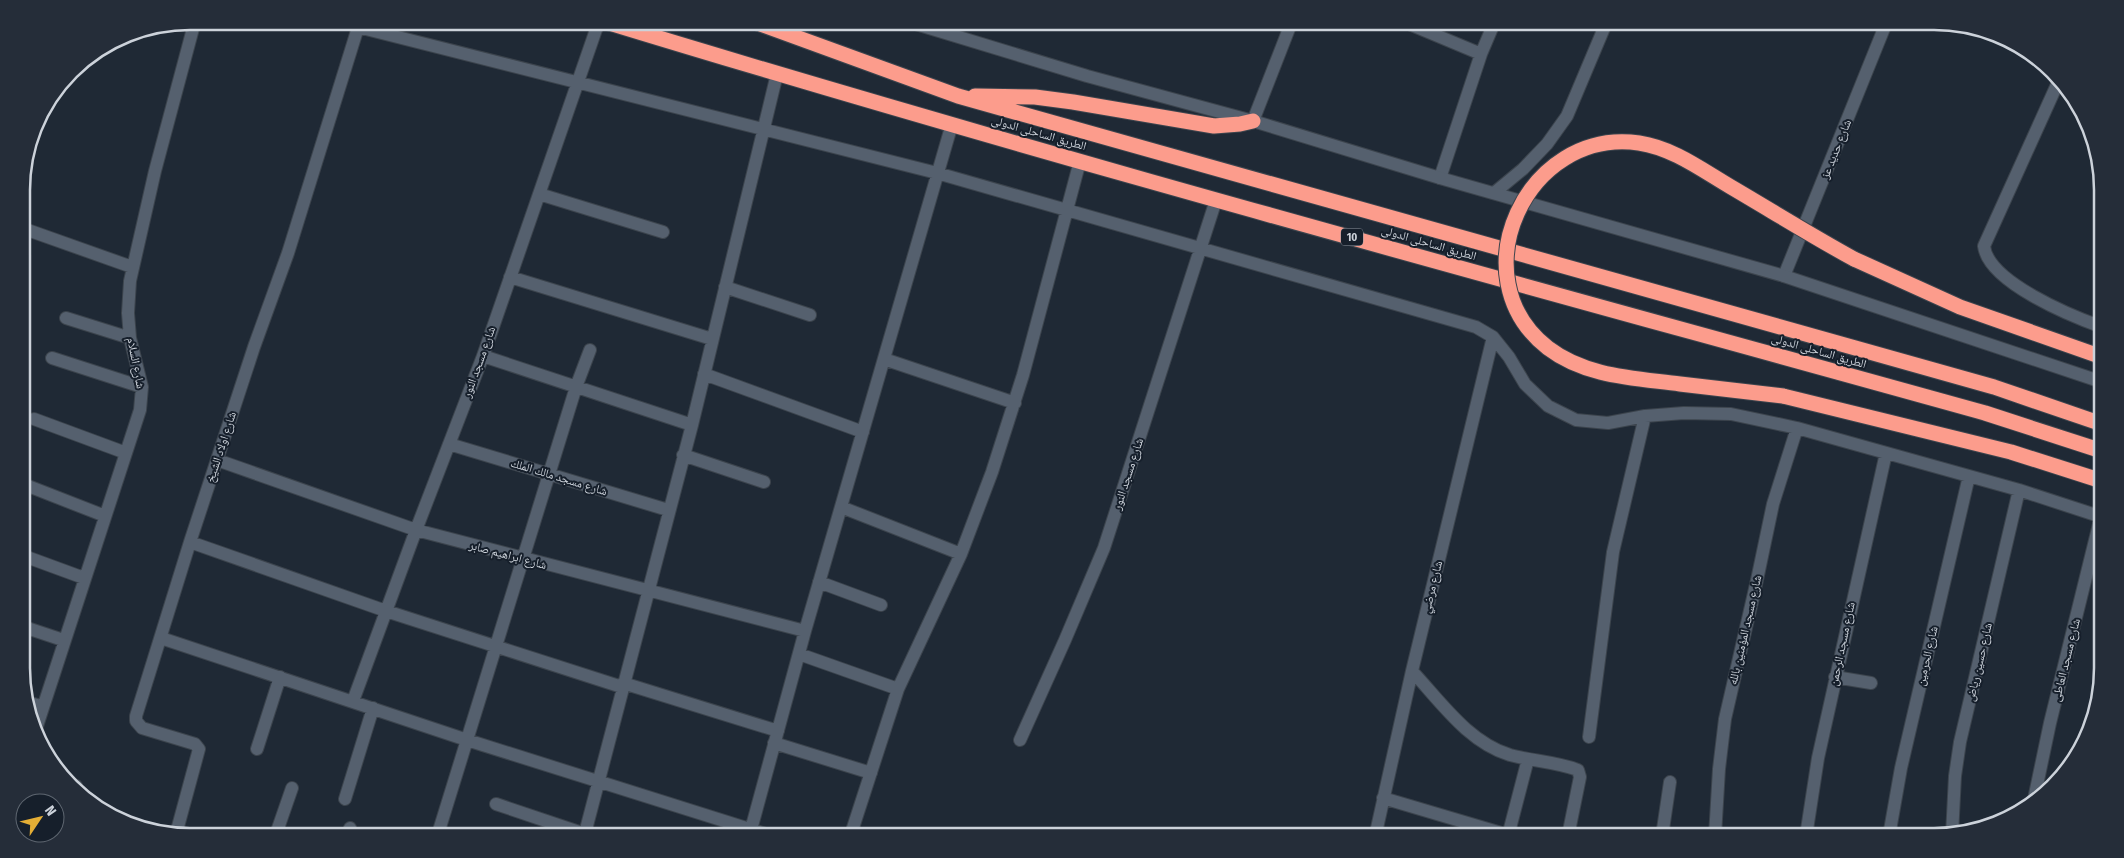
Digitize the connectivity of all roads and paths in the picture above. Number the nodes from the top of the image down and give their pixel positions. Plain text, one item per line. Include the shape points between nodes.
1 (193, 30) edge
2 (357, 30) edge
3 (382, 30) edge
4 (596, 30) edge
5 (633, 30) edge
6 (777, 30) edge
7 (947, 30) edge
8 (1288, 30) edge
9 (1424, 30) edge
10 (1491, 30) edge
11 (1603, 30) edge
12 (1884, 30) edge
13 (1481, 54) junction
14 (777, 74) junction
15 (578, 82) junction
16 (2056, 87) edge
17 (958, 96) junction
18 (1253, 121) junction
19 (952, 124) junction
20 (763, 129) junction
21 (1080, 161) junction
22 (937, 173) junction
23 (1440, 178) junction
24 (1494, 193) junction
25 (539, 194) junction
26 (1216, 200) junction
27 (1067, 209) junction
28 (30, 231) edge
29 (664, 232) dead end
30 (1200, 249) junction
31 (132, 267) junction
32 (1784, 276) junction
33 (510, 277) junction
34 (725, 287) junction
35 (810, 314) dead end
36 (66, 318) dead end
37 (2094, 324) edge
38 (130, 338) junction
39 (1493, 338) junction
40 (712, 339) junction
41 (590, 350) dead end
42 (2094, 354) edge
43 (483, 356) junction
44 (52, 358) dead end
45 (884, 358) junction
46 (704, 374) junction
47 (2094, 379) edge
48 (142, 386) junction
49 (576, 387) junction
50 (1015, 402) junction
51 (1645, 416) junction
52 (34, 419) dead end
53 (2094, 421) edge
54 (692, 425) junction
55 (1797, 428) junction
56 (863, 432) junction
57 (449, 444) junction
58 (2094, 448) edge
59 (126, 453) junction
60 (1886, 453) junction
61 (683, 455) junction
62 (217, 460) junction
63 (550, 474) junction
64 (1969, 476) junction
65 (2094, 478) edge
66 (764, 482) dead end
67 (30, 487) edge
68 (2019, 490) junction
69 (841, 507) junction
70 (668, 510) junction
71 (2094, 515) edge
72 (105, 516) junction
73 (416, 530) junction
74 (190, 542) junction
75 (2094, 545) edge
76 (961, 554) junction
77 (30, 558) edge
78 (524, 559) junction
79 (84, 578) junction
80 (819, 582) junction
81 (647, 592) junction
82 (881, 605) dead end
83 (386, 611) junction
84 (30, 629) edge
85 (805, 631) junction
86 (160, 638) junction
87 (63, 640) junction
88 (497, 648) junction
89 (799, 654) junction
90 (1412, 671) junction
91 (1836, 676) junction
92 (280, 677) junction
93 (1871, 683) dead end
94 (622, 685) junction
95 (898, 689) junction
96 (353, 701) junction
97 (34, 704) edge
98 (43, 707) junction
99 (374, 708) junction
100 (39, 721) edge
101 (776, 737) junction
102 (1589, 737) dead end
103 (467, 740) junction
104 (1020, 740) dead end
105 (257, 749) dead end
106 (1528, 759) junction
107 (871, 773) junction
108 (599, 781) junction
109 (1670, 782) dead end
110 (292, 788) dead end
111 (2036, 792) edge
112 (1383, 798) junction
113 (345, 799) dead end
114 (496, 804) dead end
115 (1952, 827) edge
116 (178, 828) edge
117 (278, 828) edge
118 (440, 828) edge
119 (564, 828) edge
120 (586, 828) edge
121 (735, 828) edge
122 (751, 828) edge
123 (853, 828) edge
124 (1377, 828) edge
125 (1482, 828) edge
126 (1510, 828) edge
127 (1570, 828) edge
128 (1663, 828) edge
129 (1715, 828) edge
130 (1807, 828) edge
131 (1891, 828) edge

1 - 31 street, شارع السلام
2 - 62 street, شارع اولاد الشيخ via 288,253
3 - 15 street
4 - 15 street, شارع مسجد النور
5 - 14 highway, الطريق الساحلى الدولى / 10
6 - 17 highway, الطريق الساحلى الدولى / 10
7 - 18 street via 1087,76
8 - 18 street
9 - 13 street
10 - 13 street
11 - 24 street via 1567,116 1547,144
12 - 32 street, شارع حديد عز
13 - 23 street
14 - 19 highway, الطريق الساحلى الدولى / 10
14 - 20 street
15 - 20 street
15 - 25 street, شارع مسجد النور
16 - 37 street via 1984,246 1985,254 2022,290 2065,314
17 - 18 highway via 996,95 1073,102 1214,126
17 - 53 highway, الطريق الساحلى الدولى / 10 via 1994,387
18 - 23 street
19 - 21 highway, الطريق الساحلى الدولى / 10
19 - 22 street
20 - 22 street
20 - 34 street
21 - 26 highway, الطريق الساحلى الدولى / 10
21 - 27 street
22 - 27 street
22 - 45 street
23 - 24 street
24 - 32 street
25 - 29 street
25 - 33 street, شارع مسجد النور
26 - 30 street, شارع مسجد النور
26 - 58 highway, الطريق الساحلى الدولى / 10 via 1985,413
27 - 30 street
27 - 50 street
28 - 31 street
30 - 39 street via 1476,327
30 - 104 street, شارع مسجد النور via 1104,548
31 - 38 street, شارع السلام via 128,303
32 - 47 street
33 - 40 street
33 - 43 street, شارع مسجد النور
34 - 35 street
34 - 40 street
36 - 38 street
38 - 48 street, شارع السلام
39 - 51 street via 1510,357 1525,384 1548,406 1576,420 1608,423
39 - 90 street, شارع مرضي
40 - 46 street
41 - 49 street
42 - 65 highway, bridge via 1960,307 1854,259 1678,156 1652,145 1608,143 1564,158 1531,188 1516,212 1508,239 1506,270 1516,306 1528,326 1548,348 1573,363 1604,374 1783,396 2011,452
43 - 49 street
43 - 57 street, شارع مسجد النور
44 - 48 street
45 - 50 street
45 - 56 street
46 - 54 street
46 - 56 street
48 - 59 street, شارع السلام via 140,410
49 - 54 street
49 - 63 street
50 - 76 street
51 - 55 street via 1731,414
51 - 102 street via 1613,552
52 - 59 street
54 - 61 street
55 - 60 street
55 - 129 street, شارع مسجد المؤمنين بالله via 1773,504 1725,719
56 - 69 street
57 - 63 street, شارع مسجد مالك الملك
57 - 73 street, شارع مسجد النور
59 - 72 street, شارع السلام
60 - 64 street
60 - 91 street, شارع مسجد الرحمن
61 - 66 street
61 - 70 street
62 - 73 street, شارع ابراهيم صابر
62 - 74 street, شارع اولاد الشيخ
63 - 70 street, شارع مسجد مالك الملك
63 - 78 street
64 - 68 street
64 - 131 street, شارع الحرمين
67 - 72 street
68 - 71 street
68 - 115 street, شارع حسين رياض via 1960,742
69 - 76 street
69 - 80 street
70 - 81 street
72 - 79 street, شارع السلام
73 - 78 street, شارع ابراهيم صابر
73 - 83 street, شارع مسجد النور
74 - 83 street
74 - 86 street, شارع اولاد الشيخ
75 - 111 street, شارع مسجد العاطى
76 - 95 street
77 - 79 street
78 - 81 street, شارع ابراهيم صابر
78 - 88 street
79 - 87 street, شارع السلام
80 - 82 street
80 - 85 street
81 - 85 street, شارع ابراهيم صابر
81 - 94 street
83 - 88 street
83 - 96 street, شارع مسجد النور
84 - 87 street
85 - 89 street
86 - 92 street
86 - 116 street, شارع اولاد الشيخ via 136,721 142,728 195,744 199,749
87 - 98 street, شارع السلام
88 - 94 street
88 - 103 street
89 - 95 street
89 - 101 street
90 - 106 street via 1477,739 1493,749
90 - 112 street, شارع مرضي
91 - 93 street
91 - 130 street, شارع مسجد الرحمن
92 - 96 street
92 - 105 street
94 - 101 street
94 - 108 street
95 - 107 street
96 - 99 street
97 - 98 street
98 - 100 street, شارع السلام
99 - 103 street
99 - 113 street
101 - 107 street
101 - 122 street
103 - 108 street
103 - 118 street
106 - 126 street
106 - 127 street via 1578,770 1580,777
107 - 123 street
108 - 120 street
108 - 121 street
109 - 128 street
110 - 117 street
112 - 124 street, شارع مرضي
112 - 125 street
114 - 119 street

